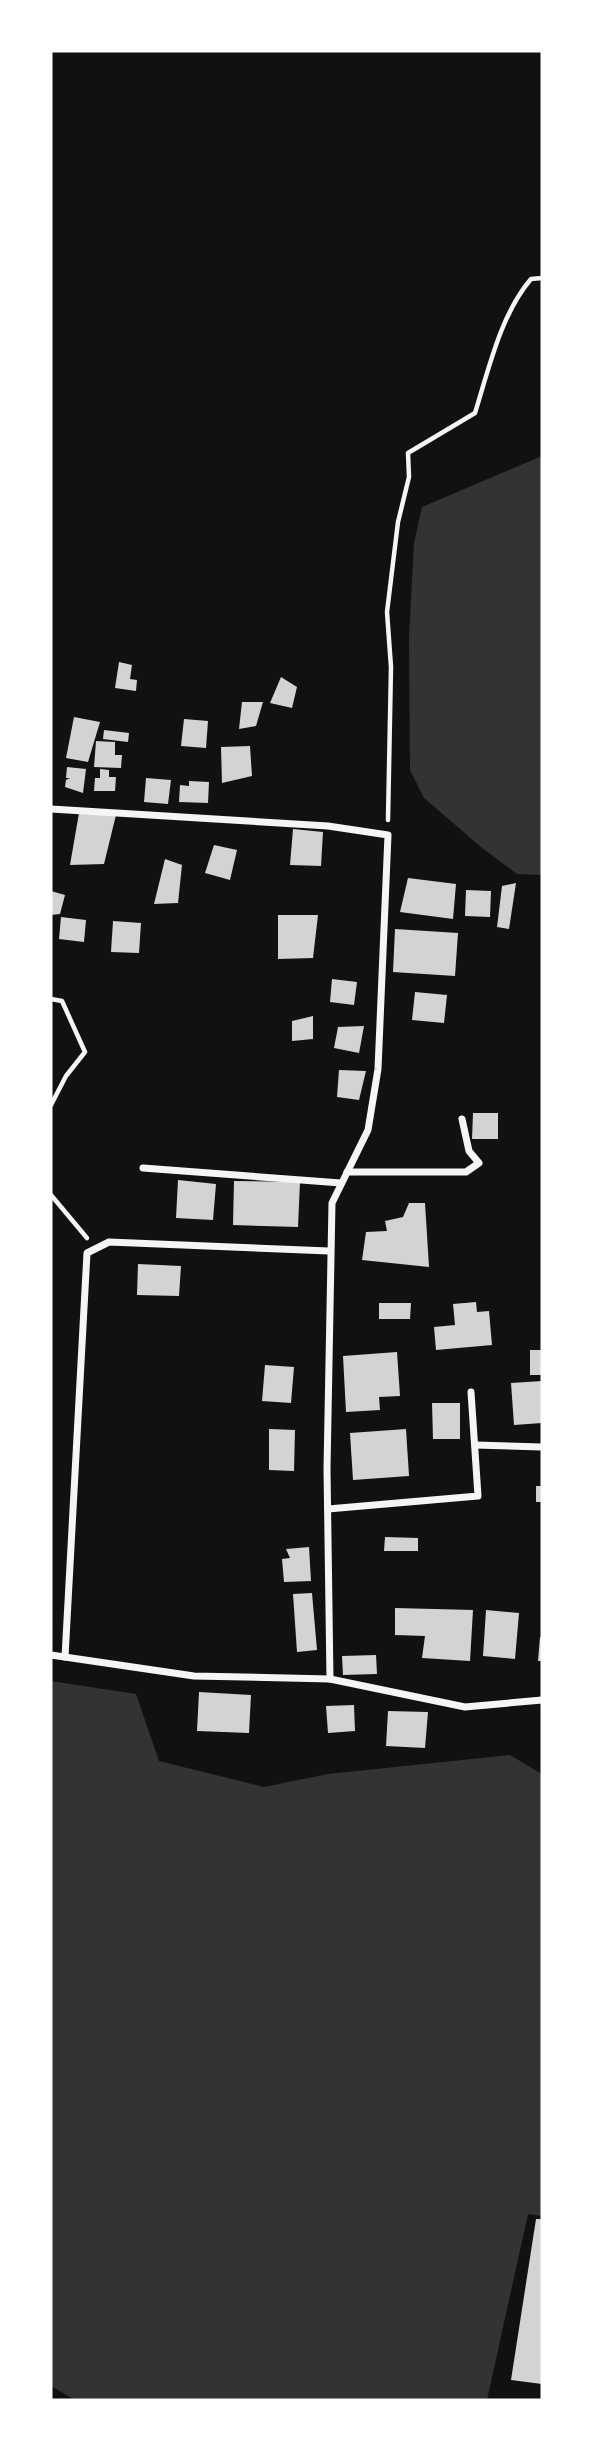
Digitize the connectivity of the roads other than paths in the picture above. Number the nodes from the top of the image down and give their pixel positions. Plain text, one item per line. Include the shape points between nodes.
1 (51, 809) edge
2 (463, 1119) dead end
3 (143, 1168) dead end
4 (347, 1172) junction
5 (341, 1183) junction
6 (329, 1251) junction
7 (471, 1392) dead end
8 (475, 1446) junction
9 (542, 1447) edge
10 (328, 1509) junction
11 (51, 1655) edge
12 (65, 1657) junction
13 (330, 1679) junction
14 (542, 1700) edge

1 - 4 street via 328,826 388,835 378,1069 368,1130
2 - 4 street via 469,1151 480,1163 466,1172
3 - 5 street
4 - 5 street
5 - 6 street via 332,1203
6 - 10 street
6 - 12 street via 109,1242 87,1253
7 - 8 street
8 - 9 street
8 - 10 street via 478,1496
10 - 13 street
11 - 12 street
12 - 13 street via 194,1676
13 - 14 street via 465,1707

